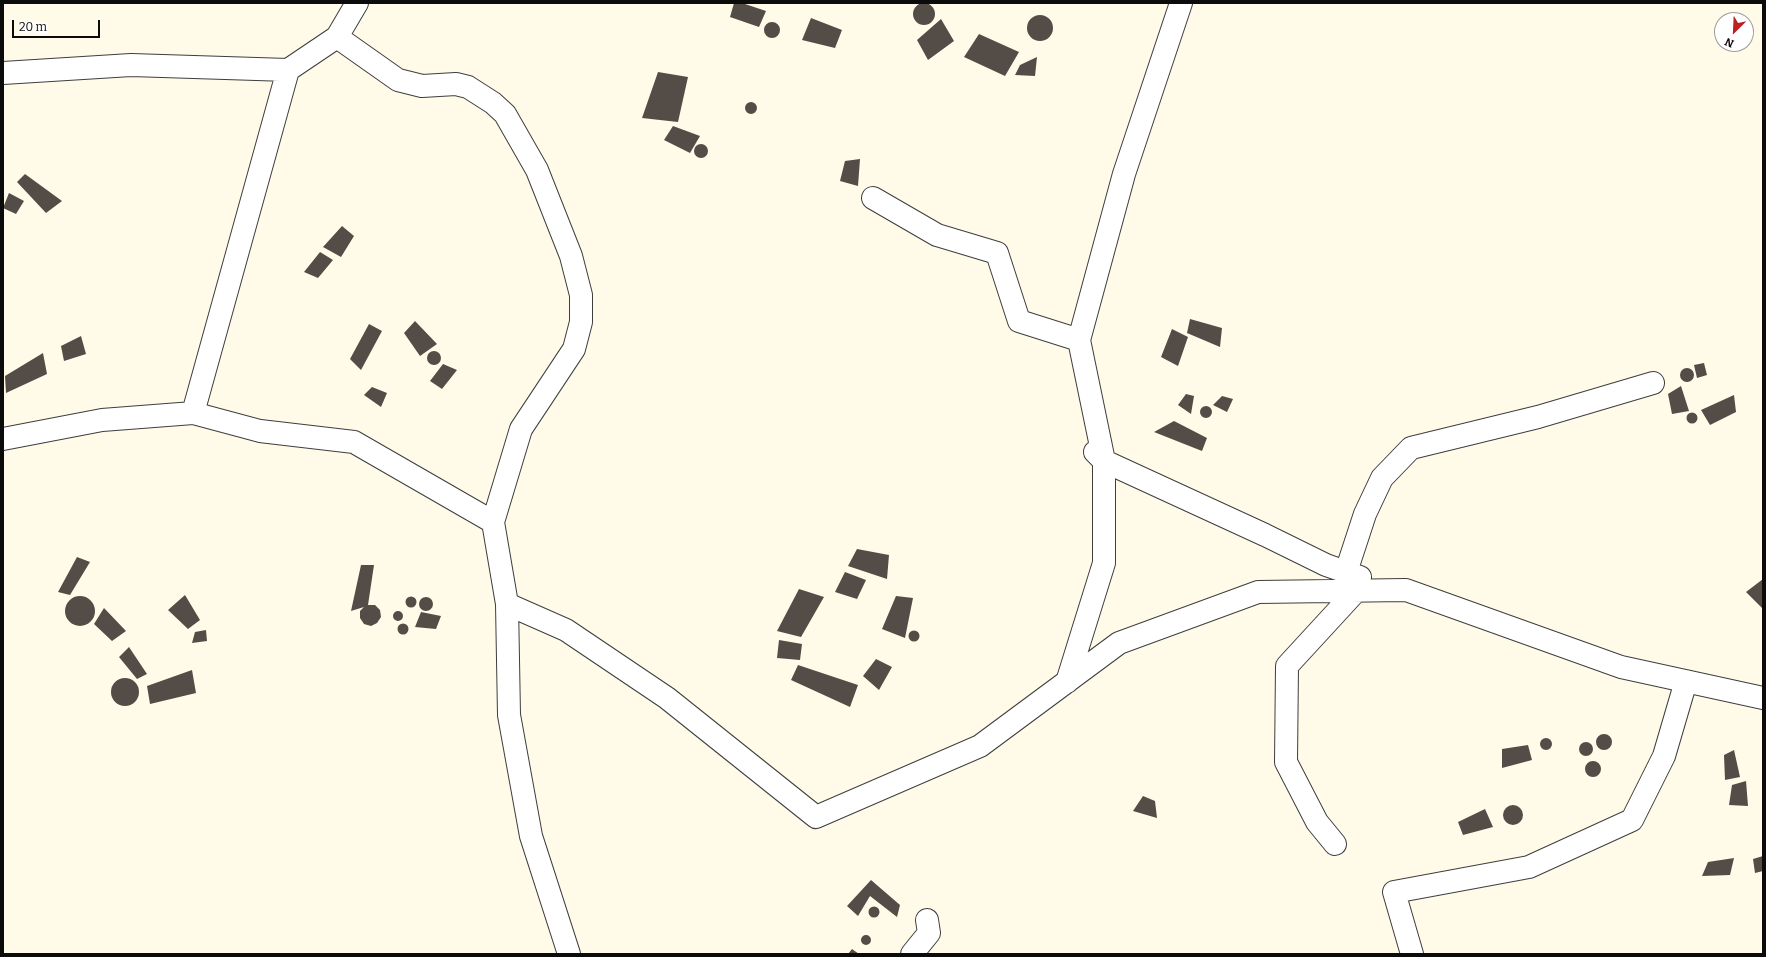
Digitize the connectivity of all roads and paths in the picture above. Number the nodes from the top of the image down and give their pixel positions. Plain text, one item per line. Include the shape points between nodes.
1 (357, 3) edge
2 (1181, 3) edge
3 (337, 37) junction
4 (288, 70) junction
5 (3, 73) edge
6 (873, 198) dead end
7 (1079, 340) junction
8 (1653, 383) dead end
9 (193, 413) junction
10 (3, 439) edge
11 (1086, 443) dead end
12 (1104, 460) junction
13 (493, 522) junction
14 (1346, 572) junction
15 (1398, 590) junction
16 (1356, 591) junction
17 (507, 604) junction
18 (1686, 681) junction
19 (1067, 682) junction
20 (1763, 698) edge
21 (1335, 844) dead end
22 (927, 920) dead end
23 (569, 954) edge
24 (912, 954) edge
25 (1412, 954) edge

1 - 3 street
2 - 7 street via 1124,174
3 - 4 street
3 - 13 street via 398,80 422,86 456,84 468,87 505,114 537,170 571,256 581,295 581,322 574,349 521,429
4 - 5 street via 131,65
4 - 9 street
6 - 7 street via 937,235 997,253 1018,321
7 - 12 street
8 - 14 street via 1538,417 1411,448 1382,478 1365,514
9 - 10 street via 102,420
9 - 13 street via 260,431 354,442
11 - 12 street
12 - 14 street via 1326,565
12 - 19 street via 1104,563
13 - 17 street
14 - 15 street
15 - 16 street
15 - 18 street via 1406,590 1621,667
16 - 19 street via 1258,592 1119,643
16 - 21 street via 1287,666 1286,762 1317,822
17 - 19 street via 566,630 667,698 816,817 980,746
17 - 23 street via 511,723 531,836
18 - 20 street
18 - 25 street via 1664,756 1632,820 1529,867 1394,892
22 - 24 street via 929,933

